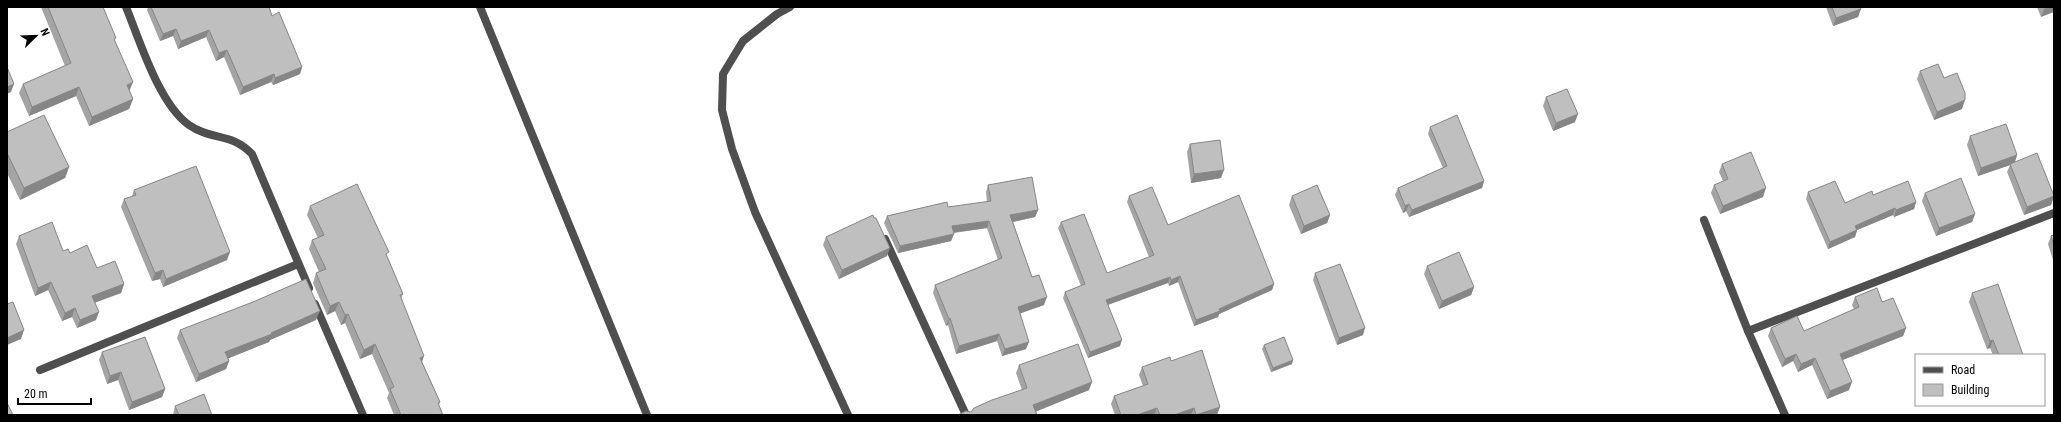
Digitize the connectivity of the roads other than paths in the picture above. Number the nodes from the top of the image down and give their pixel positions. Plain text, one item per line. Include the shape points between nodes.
1 (126, 7) edge
2 (480, 7) edge
3 (790, 7) edge
4 (2054, 213) edge
5 (1704, 220) dead end
6 (880, 228) edge
7 (298, 264) junction
8 (1748, 331) junction
9 (40, 370) dead end
10 (362, 415) edge
11 (647, 415) edge
12 (848, 415) edge
13 (966, 415) edge
14 (1785, 415) edge

1 - 7 street via 170,106 188,124 204,133 234,140 252,154
2 - 11 street
3 - 12 street via 743,41 723,74 722,110 732,149 755,212
4 - 8 street
5 - 8 street
6 - 13 street
7 - 9 street
7 - 10 street
8 - 14 street

